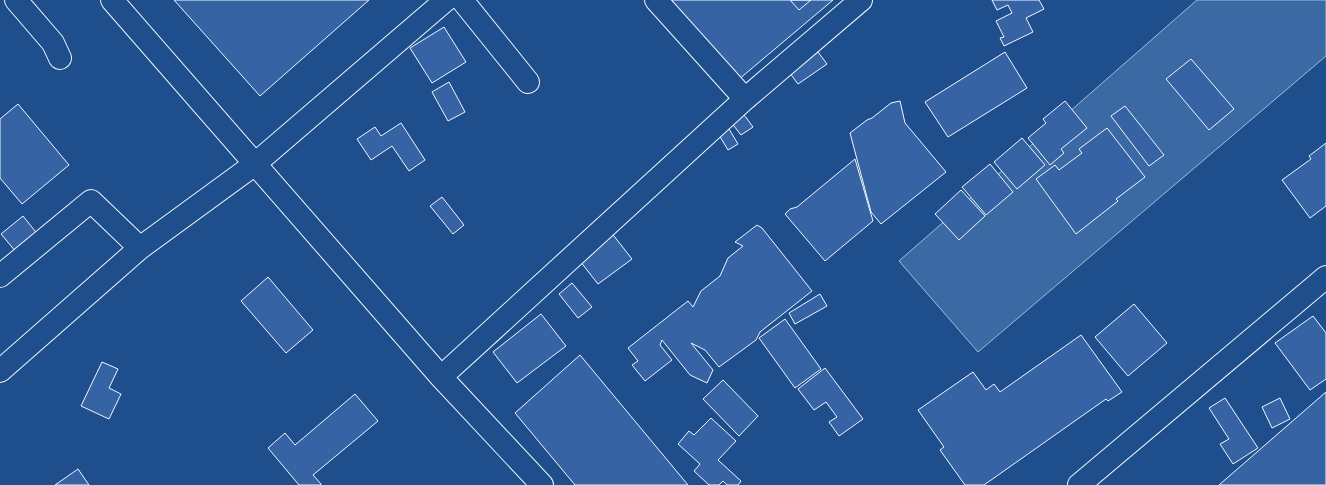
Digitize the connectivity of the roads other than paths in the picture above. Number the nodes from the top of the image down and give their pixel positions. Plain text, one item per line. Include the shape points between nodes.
1 (16, 0) edge
2 (112, 0) edge
3 (446, 0) edge
4 (462, 0) edge
5 (656, 0) edge
6 (860, 0) edge
7 (60, 58) dead end
8 (528, 82) dead end
9 (745, 100) junction
10 (255, 164) junction
11 (140, 248) junction
12 (0, 276) edge
13 (1326, 277) edge
14 (0, 371) edge
15 (441, 377) junction
16 (542, 485) edge
17 (1079, 485) edge

1 - 7 lane via 53,43
2 - 10 lane
3 - 10 lane
4 - 8 lane
5 - 9 lane
6 - 9 lane
9 - 15 lane
10 - 11 lane
10 - 15 lane
11 - 12 lane via 92,201
11 - 14 lane
13 - 17 lane
15 - 16 lane

